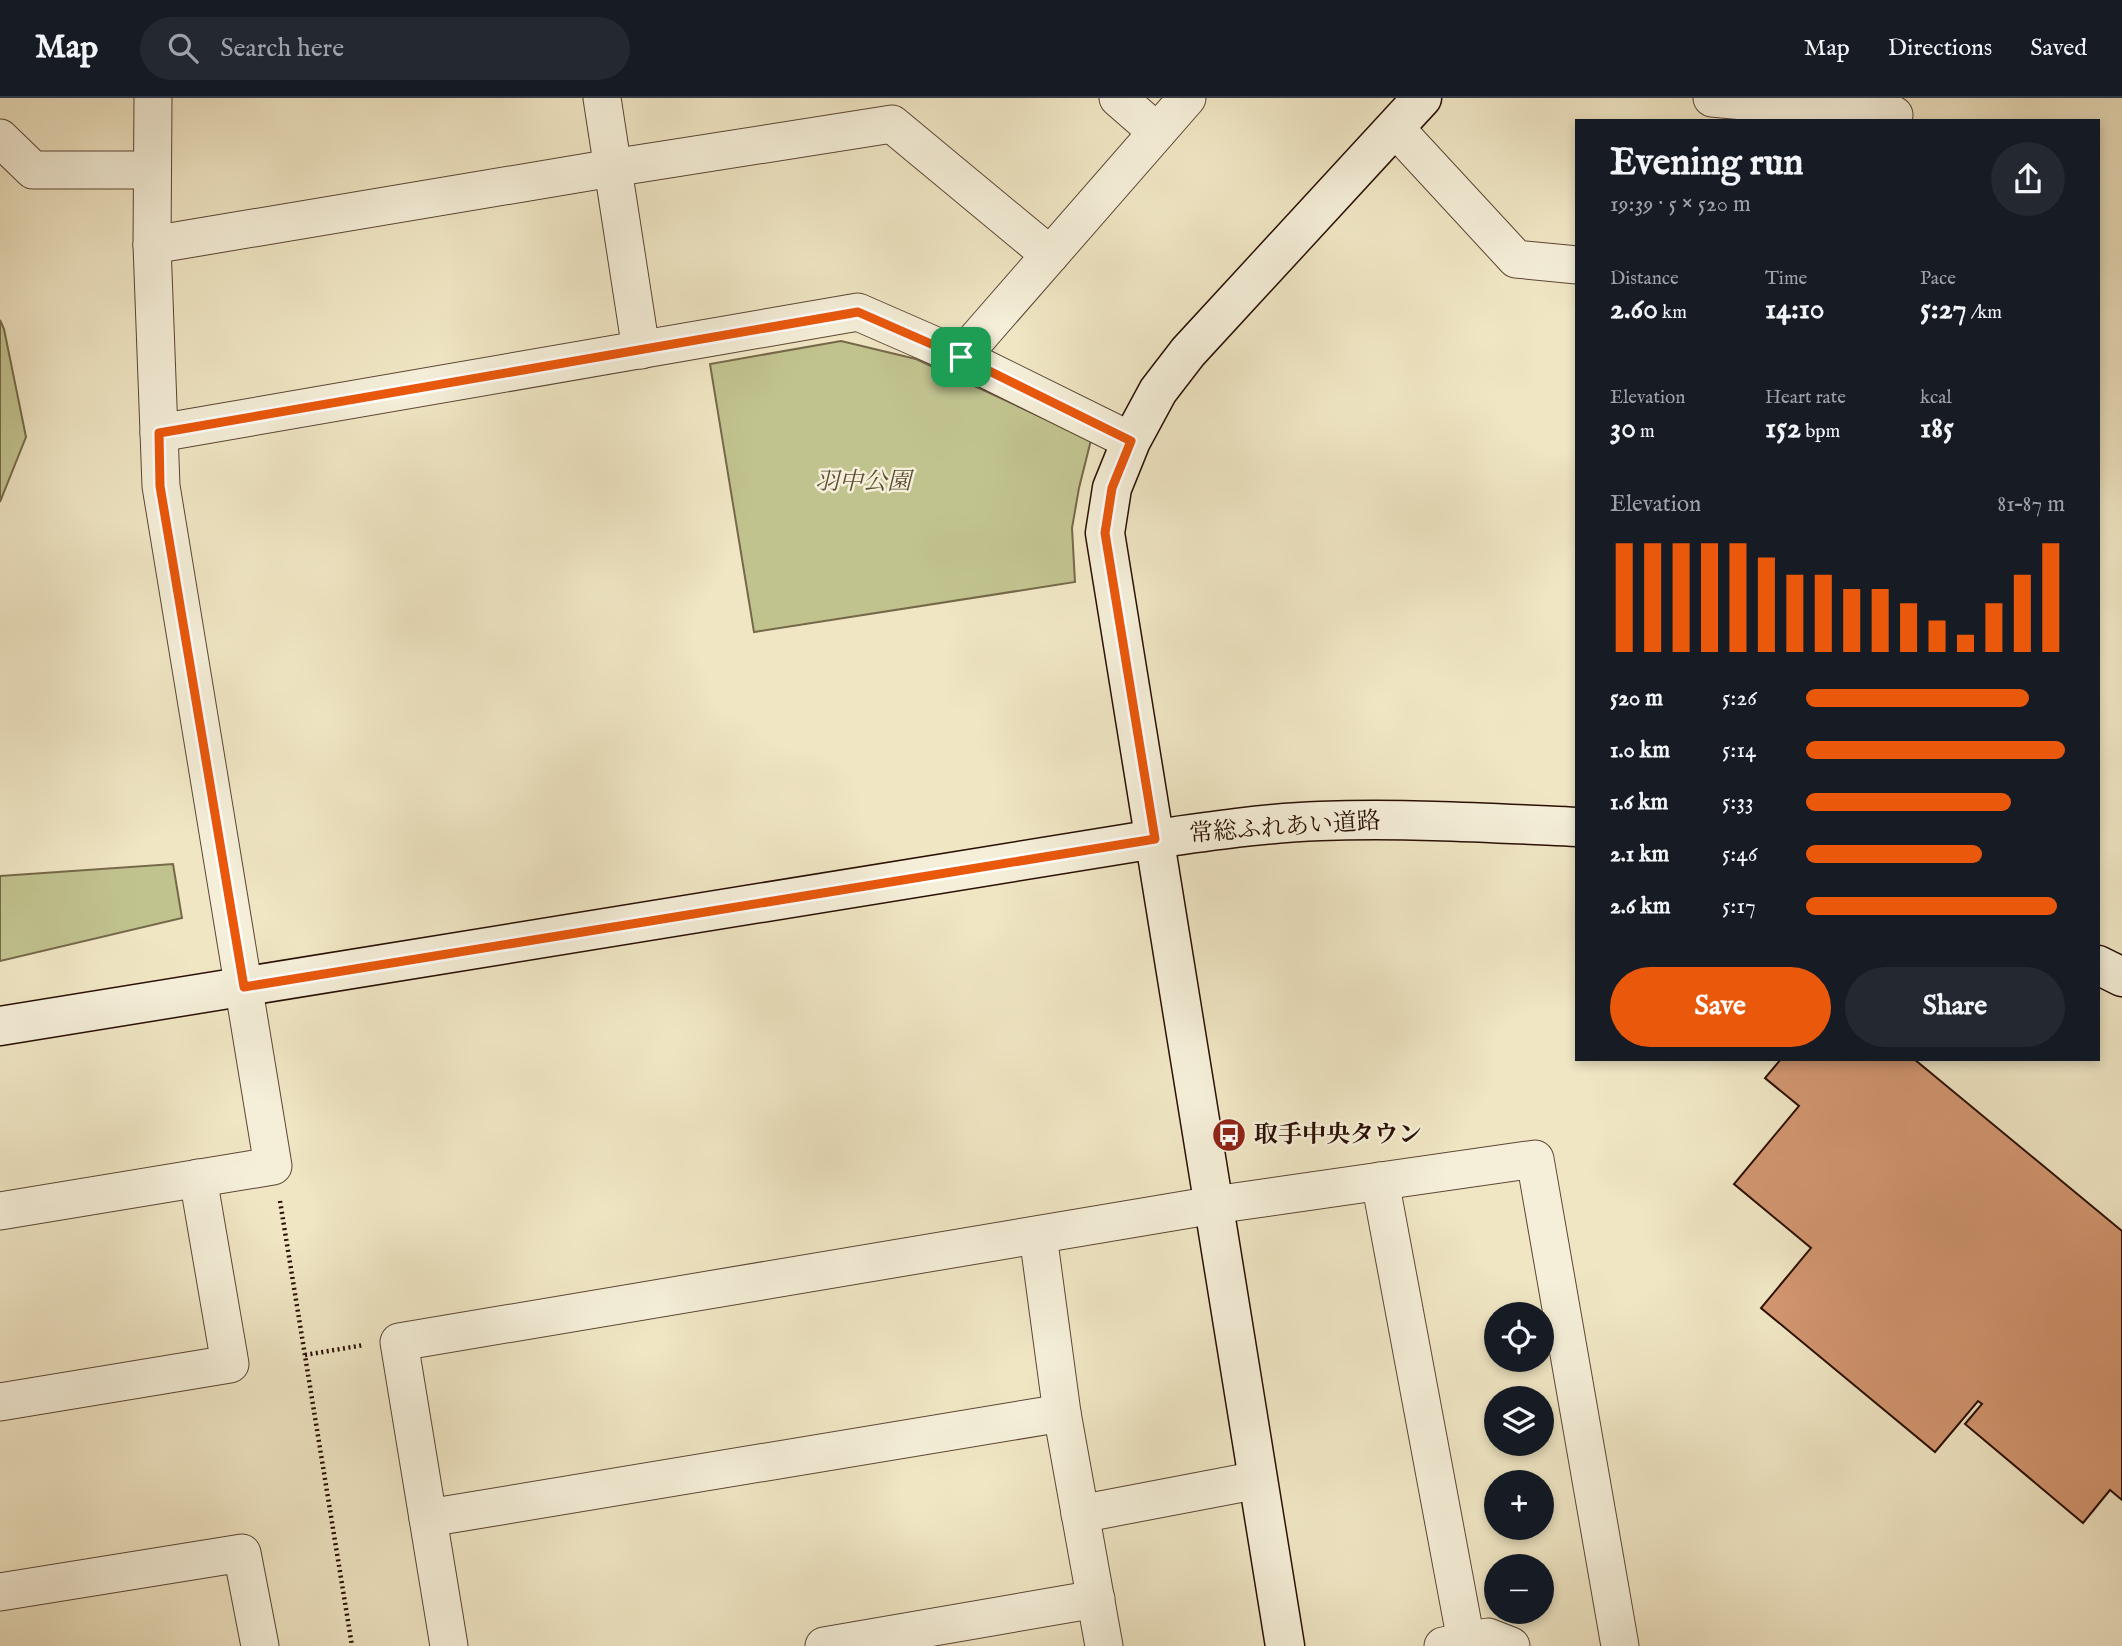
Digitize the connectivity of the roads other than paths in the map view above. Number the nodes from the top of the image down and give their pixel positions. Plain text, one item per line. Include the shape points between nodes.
1 (152, 98) edge
2 (602, 98) edge
3 (1118, 98) edge
4 (1187, 98) edge
5 (1422, 98) edge
6 (1712, 98) edge
7 (1895, 111) edge
8 (1395, 128) junction
9 (1157, 132) junction
10 (0, 138) edge
11 (612, 168) junction
12 (152, 170) junction
13 (152, 245) junction
14 (1050, 256) junction
15 (1575, 265) edge
16 (640, 350) junction
17 (961, 357) junction
18 (159, 433) junction
19 (1131, 441) junction
20 (1575, 827) edge
21 (1155, 839) junction
22 (2100, 966) edge
23 (2122, 976) edge
24 (244, 987) junction
25 (0, 1026) edge
26 (198, 1178) junction
27 (1380, 1181) junction
28 (1214, 1205) junction
29 (0, 1211) edge
30 (1038, 1235) junction
31 (0, 1402) edge
32 (1062, 1413) junction
33 (1258, 1480) junction
34 (1080, 1514) junction
35 (428, 1518) junction
36 (0, 1592) edge
37 (1096, 1599) junction
38 (1454, 1643) edge
39 (260, 1646) edge
40 (449, 1646) edge
41 (824, 1646) edge
42 (1104, 1646) edge
43 (1285, 1646) edge
44 (1511, 1646) edge
45 (1620, 1646) edge

1 - 12 street
2 - 11 street
3 - 9 street
4 - 9 street
5 - 8 street
6 - 7 street
8 - 15 street via 1516,259
8 - 19 street via 1188,352 1158,391
9 - 14 street
10 - 12 street via 33,170
11 - 13 street
11 - 14 street via 892,124
11 - 16 street
12 - 13 street
13 - 18 street
14 - 17 street
16 - 17 street via 858,312
16 - 18 street
17 - 19 street
18 - 24 street via 160,486
19 - 21 street via 1112,488 1105,533
20 - 21 street, 常総ふれあい道路 via 1319,821
21 - 24 street, 常総ふれあい道路
21 - 28 street
22 - 23 street
24 - 25 street, 常総ふれあい道路
24 - 26 street via 273,1166
26 - 29 street
26 - 31 street via 230,1364
27 - 28 street
27 - 38 street
27 - 45 street via 1535,1159
28 - 30 street
28 - 33 street
30 - 32 street
30 - 35 street via 399,1342
32 - 34 street
32 - 35 street
33 - 34 street
33 - 43 street
34 - 37 street
35 - 40 street
36 - 39 street via 242,1553
37 - 41 street
37 - 42 street
38 - 44 street via 1488,1637

